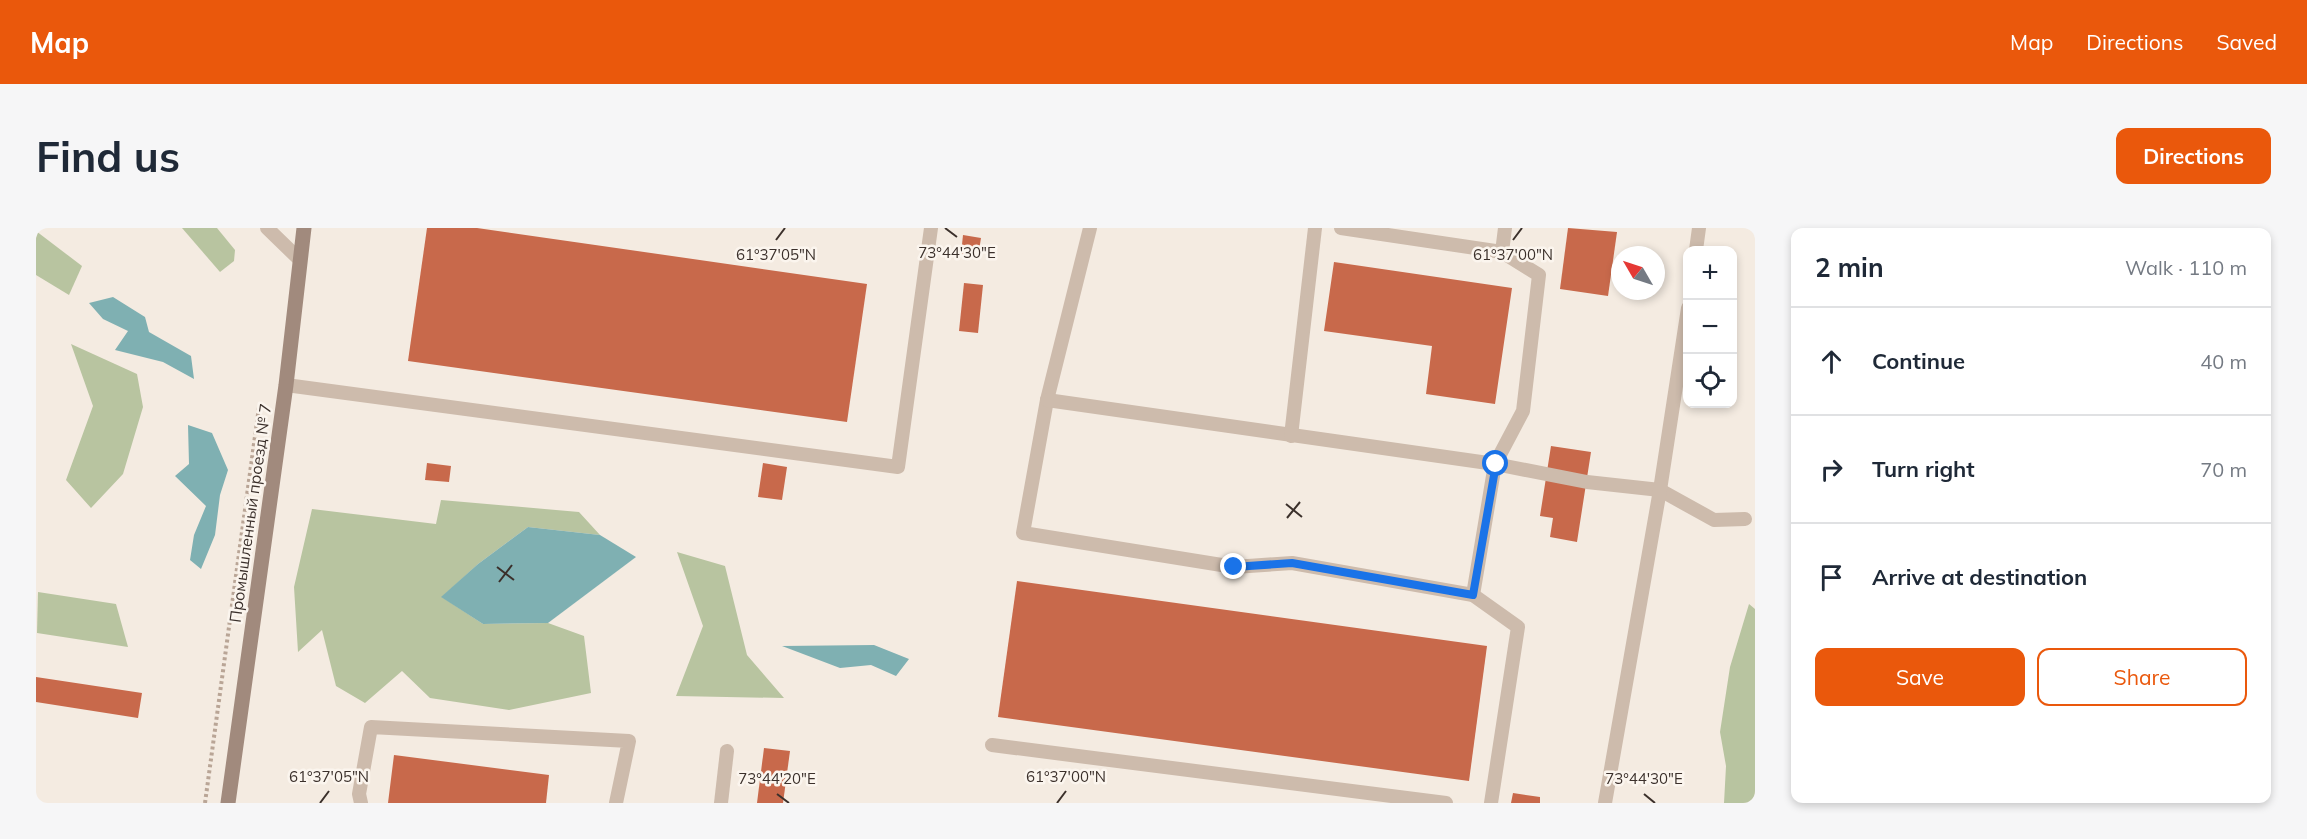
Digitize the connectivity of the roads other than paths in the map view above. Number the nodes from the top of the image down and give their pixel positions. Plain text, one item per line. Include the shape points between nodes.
1 (267, 228) edge
2 (304, 228) edge
3 (931, 228) edge
4 (1090, 228) edge
5 (1315, 228) edge
6 (1341, 228) edge
7 (1505, 228) edge
8 (1700, 228) edge
9 (1697, 246) edge
10 (1502, 252) junction
11 (299, 259) junction
12 (1683, 340) edge
13 (286, 385) junction
14 (1047, 400) junction
15 (1291, 436) junction
16 (1496, 464) junction
17 (1660, 490) junction
18 (1745, 519) dead end
19 (1473, 595) junction
20 (992, 744) dead end
21 (727, 751) dead end
22 (228, 803) edge
23 (361, 803) edge
24 (616, 803) edge
25 (721, 803) edge
26 (1446, 803) edge
27 (1491, 803) edge
28 (1605, 803) edge

1 - 11 lane
2 - 11 street, Промышленный проезд № 7
3 - 13 lane via 898,467
4 - 14 lane
5 - 15 lane
6 - 10 lane
7 - 10 lane
8 - 9 lane
10 - 16 lane via 1539,276 1523,411
11 - 13 street, Промышленный проезд № 7
12 - 17 lane
13 - 22 street, Промышленный проезд № 7
14 - 15 lane
14 - 19 lane via 1023,533 1234,567 1292,563
15 - 16 lane
16 - 17 lane via 1587,482
16 - 19 lane
17 - 18 lane via 1714,520
17 - 28 lane
19 - 27 lane via 1518,627
20 - 26 lane
21 - 25 lane
23 - 24 lane via 359,794 371,727 628,741

